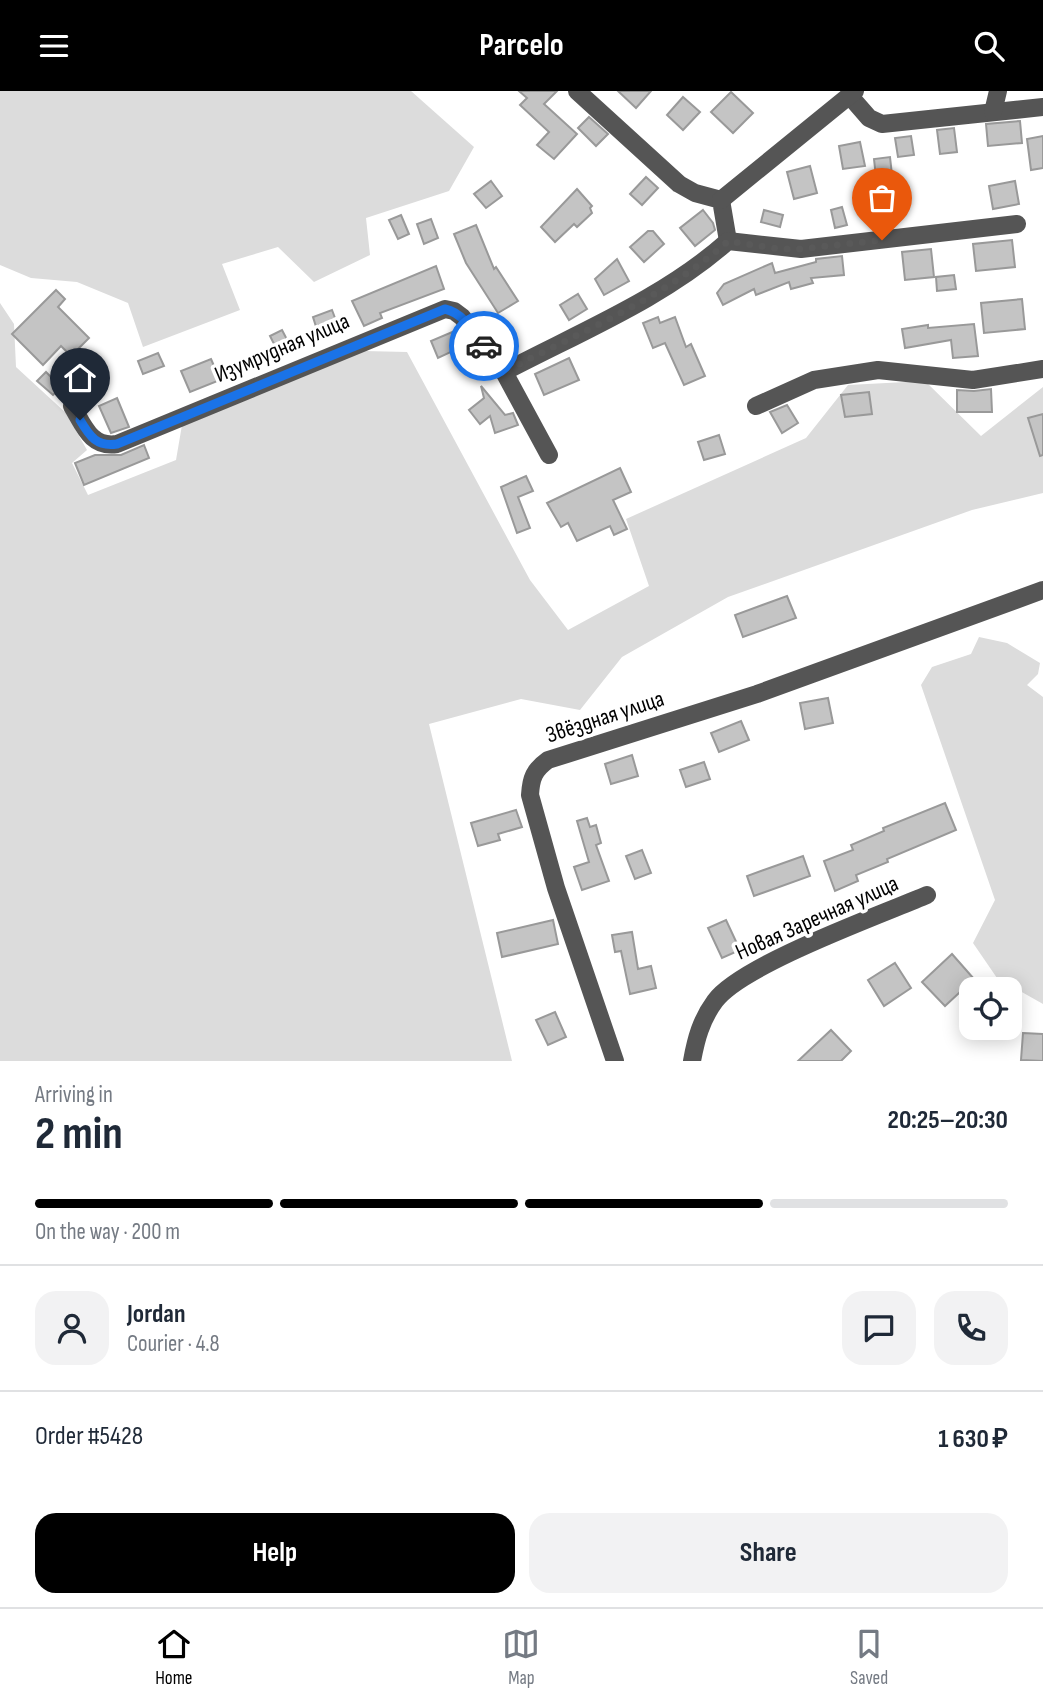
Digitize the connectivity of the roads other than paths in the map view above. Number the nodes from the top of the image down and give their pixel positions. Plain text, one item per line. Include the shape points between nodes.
1 (577, 91) edge
2 (999, 91) edge
3 (852, 93) edge
4 (1043, 107) edge
5 (993, 111) junction
6 (721, 200) junction
7 (1017, 224) dead end
8 (728, 241) junction
9 (1043, 369) edge
10 (504, 372) junction
11 (72, 406) dead end
12 (756, 406) dead end
13 (548, 455) dead end
14 (1043, 590) edge
15 (927, 895) dead end
16 (615, 1061) edge
17 (692, 1061) edge

1 - 6 street via 679,184 695,194
2 - 5 street
3 - 5 street via 869,118 881,124
3 - 6 street
4 - 5 street
6 - 8 street
7 - 8 street via 801,249
8 - 10 street via 674,283
9 - 12 street via 973,380 878,370 814,380
10 - 11 street, Изумрудная улица via 462,317 445,309 117,444 96,442
10 - 13 street, Изумрудная улица
14 - 16 street, Звёздная улица via 537,768 530,795 556,888
15 - 17 street, Новая Заречная улица via 738,981 716,999 697,1031

